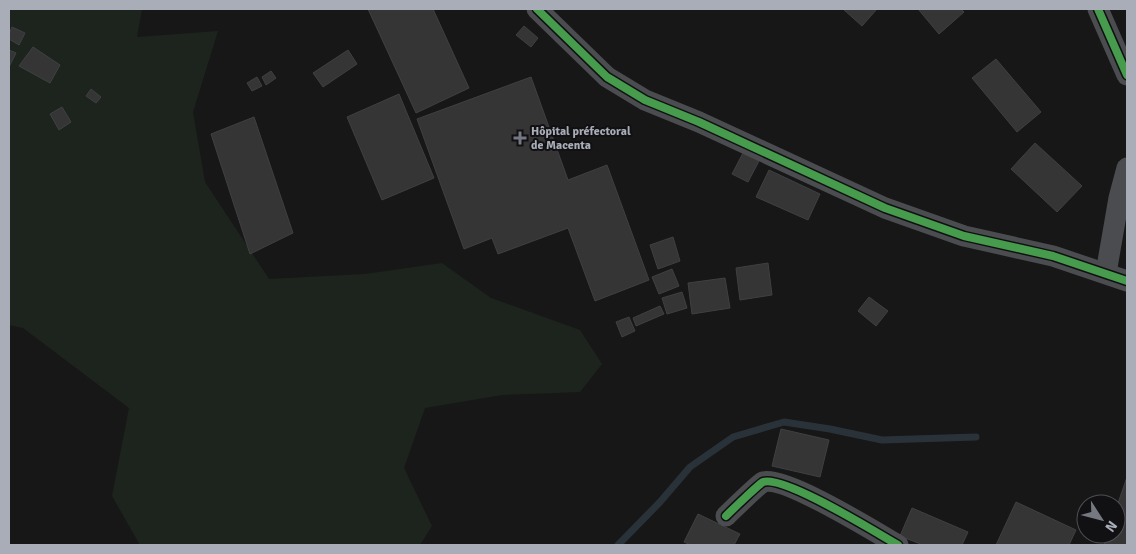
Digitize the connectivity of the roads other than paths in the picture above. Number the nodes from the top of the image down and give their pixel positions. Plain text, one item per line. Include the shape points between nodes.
1 (537, 9) edge
2 (1098, 9) edge
3 (1127, 75) edge
4 (1127, 168) edge
5 (1106, 273) junction
6 (1127, 281) edge
7 (726, 516) dead end
8 (898, 545) edge

1 - 5 street via 608,76 645,100 885,208 964,236 1053,256
2 - 3 street
4 - 5 street
5 - 6 street
7 - 8 street via 763,482 772,482 806,494

